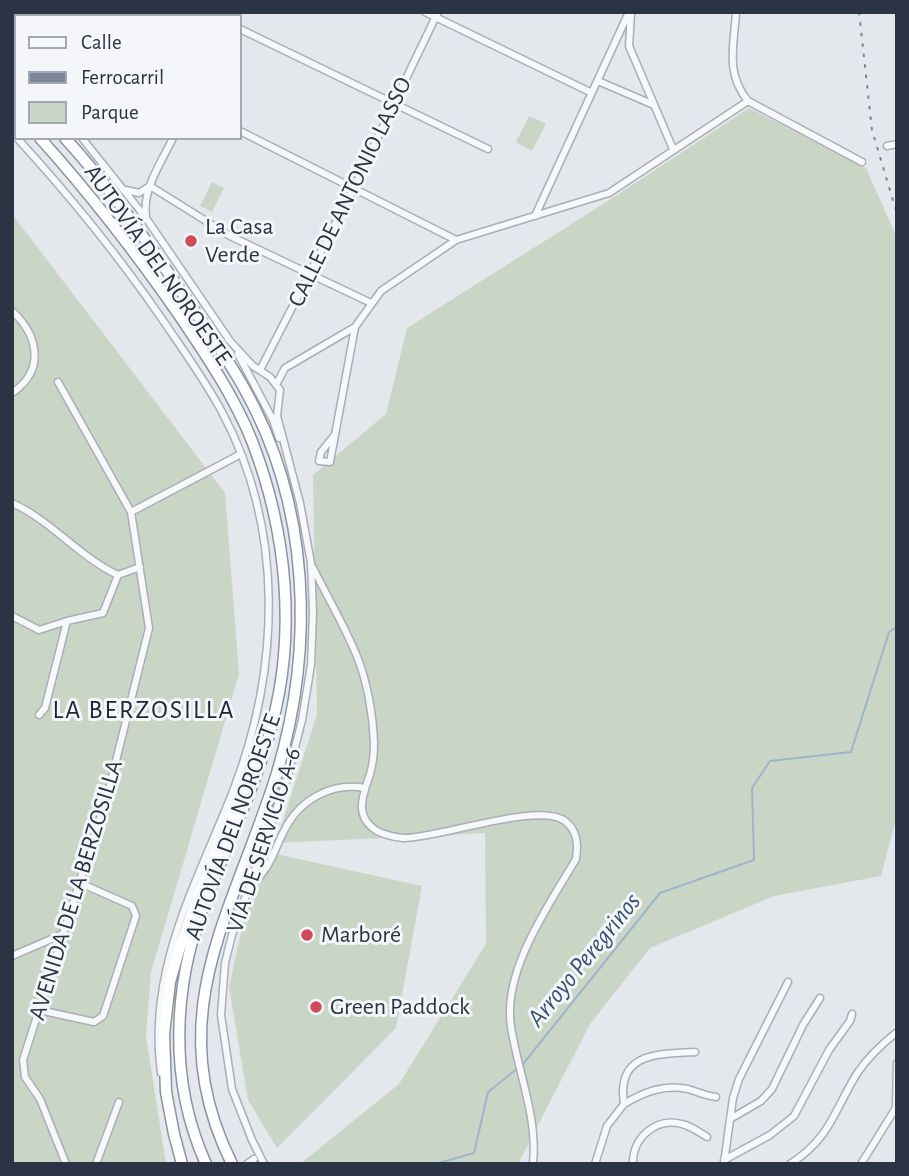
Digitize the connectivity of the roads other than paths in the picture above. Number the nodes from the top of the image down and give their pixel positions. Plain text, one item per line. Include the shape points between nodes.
1 (425, 12) edge
2 (630, 12) edge
3 (736, 12) edge
4 (437, 15) edge
5 (242, 30) edge
6 (598, 81) junction
7 (592, 93) junction
8 (748, 101) junction
9 (394, 103) junction
10 (654, 105) junction
11 (242, 132) edge
12 (19, 140) edge
13 (42, 140) edge
14 (67, 140) edge
15 (84, 140) edge
16 (172, 140) edge
17 (897, 144) edge
18 (887, 145) dead end
19 (488, 149) dead end
20 (673, 149) junction
21 (862, 162) dead end
22 (150, 186) junction
23 (353, 189) junction
24 (125, 190) junction
25 (535, 216) junction
26 (146, 218) junction
27 (456, 240) junction
28 (310, 273) junction
29 (371, 303) junction
30 (12, 311) edge
31 (355, 327) junction
32 (228, 339) junction
33 (260, 370) junction
34 (58, 382) dead end
35 (277, 383) junction
36 (12, 393) edge
37 (334, 437) dead end
38 (241, 454) junction
39 (291, 469) junction
40 (12, 503) edge
41 (131, 512) junction
42 (311, 563) junction
43 (140, 567) junction
44 (118, 575) junction
45 (12, 616) edge
46 (66, 621) junction
47 (39, 715) dead end
48 (272, 726) junction
49 (365, 788) junction
50 (80, 883) junction
51 (246, 894) junction
52 (63, 934) junction
53 (12, 956) edge
54 (788, 982) dead end
55 (820, 998) dead end
56 (39, 1010) junction
57 (852, 1014) dead end
58 (897, 1032) edge
59 (695, 1052) dead end
60 (897, 1063) edge
61 (716, 1097) dead end
62 (119, 1102) dead end
63 (624, 1104) junction
64 (896, 1106) edge
65 (730, 1119) junction
66 (707, 1137) dead end
67 (252, 1140) junction
68 (254, 1159) junction
69 (724, 1162) edge
70 (533, 1163) edge
71 (66, 1164) edge
72 (96, 1164) edge
73 (181, 1164) edge
74 (206, 1164) edge
75 (232, 1164) edge
76 (247, 1164) edge
77 (264, 1164) edge
78 (595, 1164) edge
79 (633, 1164) edge
80 (790, 1164) edge
81 (861, 1164) edge

1 - 4 street
2 - 6 street
2 - 10 street via 629,46
3 - 8 street via 733,73
4 - 7 street
4 - 9 street, CALLE DE ANTONIO LASSO
5 - 9 street
6 - 7 street
6 - 10 street
7 - 25 street
8 - 20 street
8 - 21 street
9 - 19 street
9 - 23 street, CALLE DE ANTONIO LASSO
10 - 20 street
11 - 23 street
12 - 38 street via 72,198 138,285 222,412
13 - 48 highway, AUTOVÍA DEL NOROESTE via 117,228 160,289 229,393 251,440 270,496 286,606 284,663
14 - 75 highway, AUTOVÍA DEL NOROESTE via 127,214 244,388 265,432 297,544 301,640 291,716 277,773 217,936 201,1017 208,1094
15 - 24 street
16 - 22 street
17 - 18 street
20 - 25 street via 609,193
22 - 24 street via 139,192
22 - 26 street via 144,204
22 - 28 street via 230,236
23 - 27 street
23 - 28 street, CALLE DE ANTONIO LASSO
24 - 26 street
25 - 27 street
26 - 32 street
27 - 29 street via 390,284
28 - 29 street
28 - 33 street, CALLE DE ANTONIO LASSO
29 - 31 street
30 - 36 street via 29,329 34,354 27,379
31 - 35 street via 285,368
31 - 37 street
32 - 33 street
32 - 39 street via 273,420
33 - 35 street
34 - 41 street
35 - 39 street via 281,394 278,416
38 - 41 street
38 - 73 street via 268,570 268,648 249,741 171,944 158,1007 167,1115
39 - 42 street, VÍA DE SERVICIO A-6
40 - 44 street
41 - 43 street, AVENIDA DE LA BERZOSILLA
42 - 49 street via 362,673 374,742
42 - 51 street, VÍA DE SERVICIO A-6 via 311,664 302,720 287,779
43 - 44 street
43 - 50 street, AVENIDA DE LA BERZOSILLA via 149,628 108,793
44 - 46 street via 103,613
45 - 46 street via 39,631
46 - 47 street via 45,708
48 - 73 highway via 197,898 170,982 164,1063
48 - 74 highway, AUTOVÍA DEL NOROESTE via 204,904 182,988 180,1070 191,1125
49 - 51 street via 337,787 321,792 298,811
49 - 70 street via 364,818 387,835 417,837 493,821 547,816 564,820 574,831 576,859 528,940 511,1003 510,1023 534,1137
50 - 52 street, AVENIDA DE LA BERZOSILLA
50 - 56 street via 132,906 136,916 132,929 103,1016 94,1022
51 - 67 street, VÍA DE SERVICIO A-6 via 225,963 221,1015 232,1089
52 - 53 street
52 - 56 street, AVENIDA DE LA BERZOSILLA
54 - 65 street via 739,1079
55 - 65 street via 772,1089
56 - 71 street, AVENIDA DE LA BERZOSILLA via 23,1060 25,1077 40,1099
57 - 69 street via 794,1116
58 - 80 street via 858,1073 830,1126
59 - 63 street via 652,1056 629,1068 621,1084
60 - 64 street
61 - 63 street via 666,1087
62 - 72 street
63 - 78 street via 607,1126
64 - 81 street
65 - 69 street
66 - 79 street via 683,1124 662,1124 636,1145
67 - 68 street
67 - 77 street, VÍA DE SERVICIO A-6
68 - 76 street
68 - 77 street, VÍA DE SERVICIO A-6

